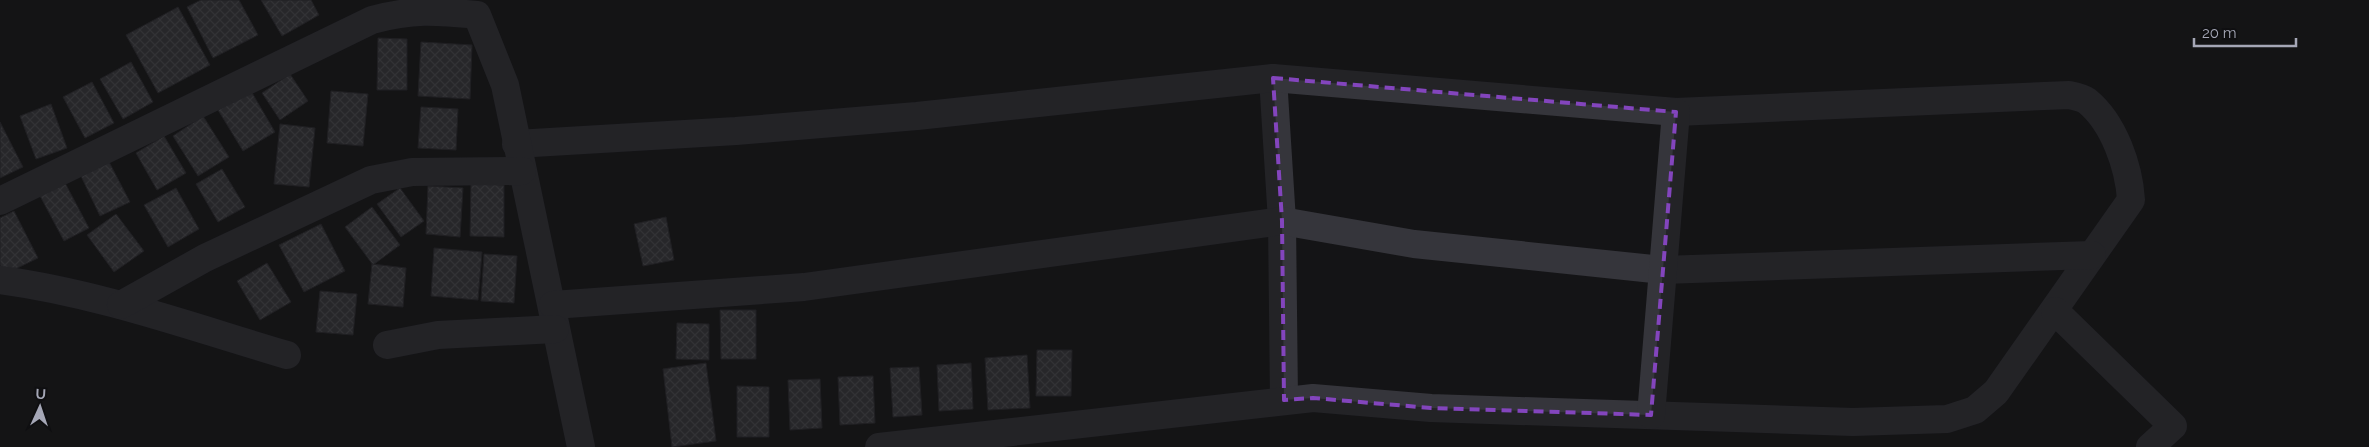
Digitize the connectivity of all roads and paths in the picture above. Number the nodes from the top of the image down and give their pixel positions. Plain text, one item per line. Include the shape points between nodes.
1 (477, 8) edge
2 (1273, 78) junction
3 (1676, 112) junction
4 (516, 144) junction
5 (522, 171) junction
6 (0, 201) edge
7 (1282, 221) junction
8 (2092, 255) junction
9 (1663, 270) junction
10 (0, 280) edge
11 (121, 305) junction
12 (2055, 311) junction
13 (554, 317) junction
14 (387, 345) dead end
15 (287, 355) dead end
16 (1284, 400) junction
17 (1651, 415) junction
18 (581, 447) edge
19 (879, 447) edge
20 (2150, 447) edge

1 - 4 street via 505,86
1 - 6 street via 402,12 372,20
2 - 3 street
2 - 4 street via 907,117
2 - 7 street
3 - 8 street via 2068,95 2086,100 2102,118 2118,147 2129,180 2131,200
3 - 9 street
4 - 5 street
5 - 11 street via 412,172 371,180 205,258
5 - 13 street
7 - 9 street via 1414,244
7 - 13 street via 804,287
7 - 16 street
8 - 9 street
8 - 12 street
9 - 17 street
10 - 11 street
11 - 15 street
12 - 17 street via 1996,392 1975,410 1947,420 1853,422
12 - 20 street via 2173,426
13 - 14 street
13 - 18 street
16 - 17 street via 1313,398 1431,408
16 - 19 street

